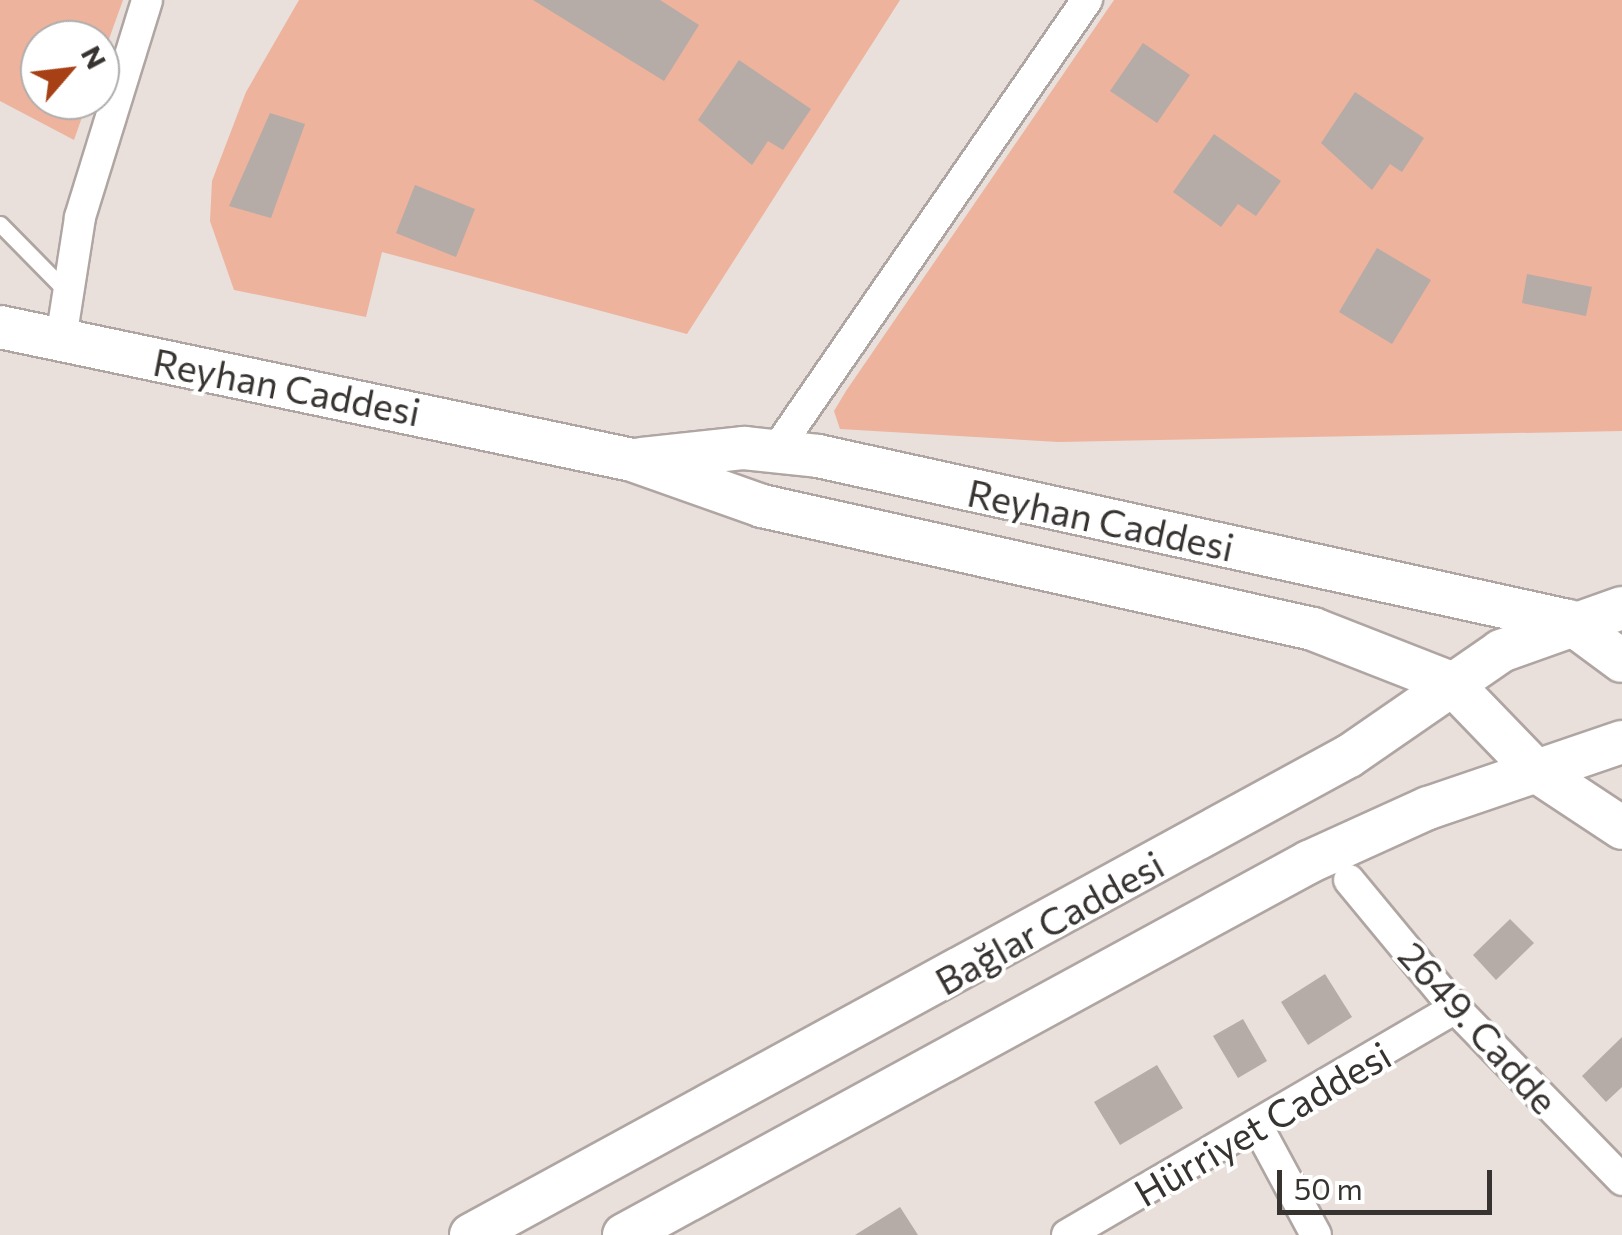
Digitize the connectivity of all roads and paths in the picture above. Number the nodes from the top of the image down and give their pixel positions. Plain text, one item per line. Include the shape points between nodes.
1 (146, 0) edge
2 (1088, 0) edge
3 (0, 224) edge
4 (67, 292) junction
5 (0, 328) edge
6 (61, 340) junction
7 (778, 449) junction
8 (632, 460) junction
9 (1622, 608) edge
10 (1568, 621) junction
11 (1622, 661) edge
12 (1450, 683) junction
13 (1622, 742) edge
14 (1536, 771) junction
15 (1622, 828) edge
16 (1348, 880) dead end
17 (1455, 1008) junction
18 (1259, 1129) junction
19 (1619, 1180) edge
20 (470, 1235) edge
21 (624, 1235) edge
22 (1068, 1235) edge
23 (1316, 1235) edge

1 - 4 street
2 - 7 street
3 - 4 lane
4 - 6 street
5 - 6 main road, Reyhan Caddesi
6 - 8 main road, Reyhan Caddesi
7 - 8 main road, Reyhan Caddesi
7 - 10 main road, Reyhan Caddesi
8 - 12 main road, Reyhan Caddesi via 762,506 1313,629
9 - 10 main road, Bağlar Caddesi
10 - 11 main road
10 - 12 main road, Bağlar Caddesi
12 - 14 main road
12 - 20 main road, Bağlar Caddesi via 1350,756
13 - 14 main road, Bağlar Caddesi
14 - 15 main road
14 - 21 main road, Bağlar Caddesi via 1309,862
16 - 17 street, 2649. Cadde
17 - 18 street, Hürriyet Caddesi
17 - 19 street, 2649. Cadde
18 - 22 street, Hürriyet Caddesi
18 - 23 street

